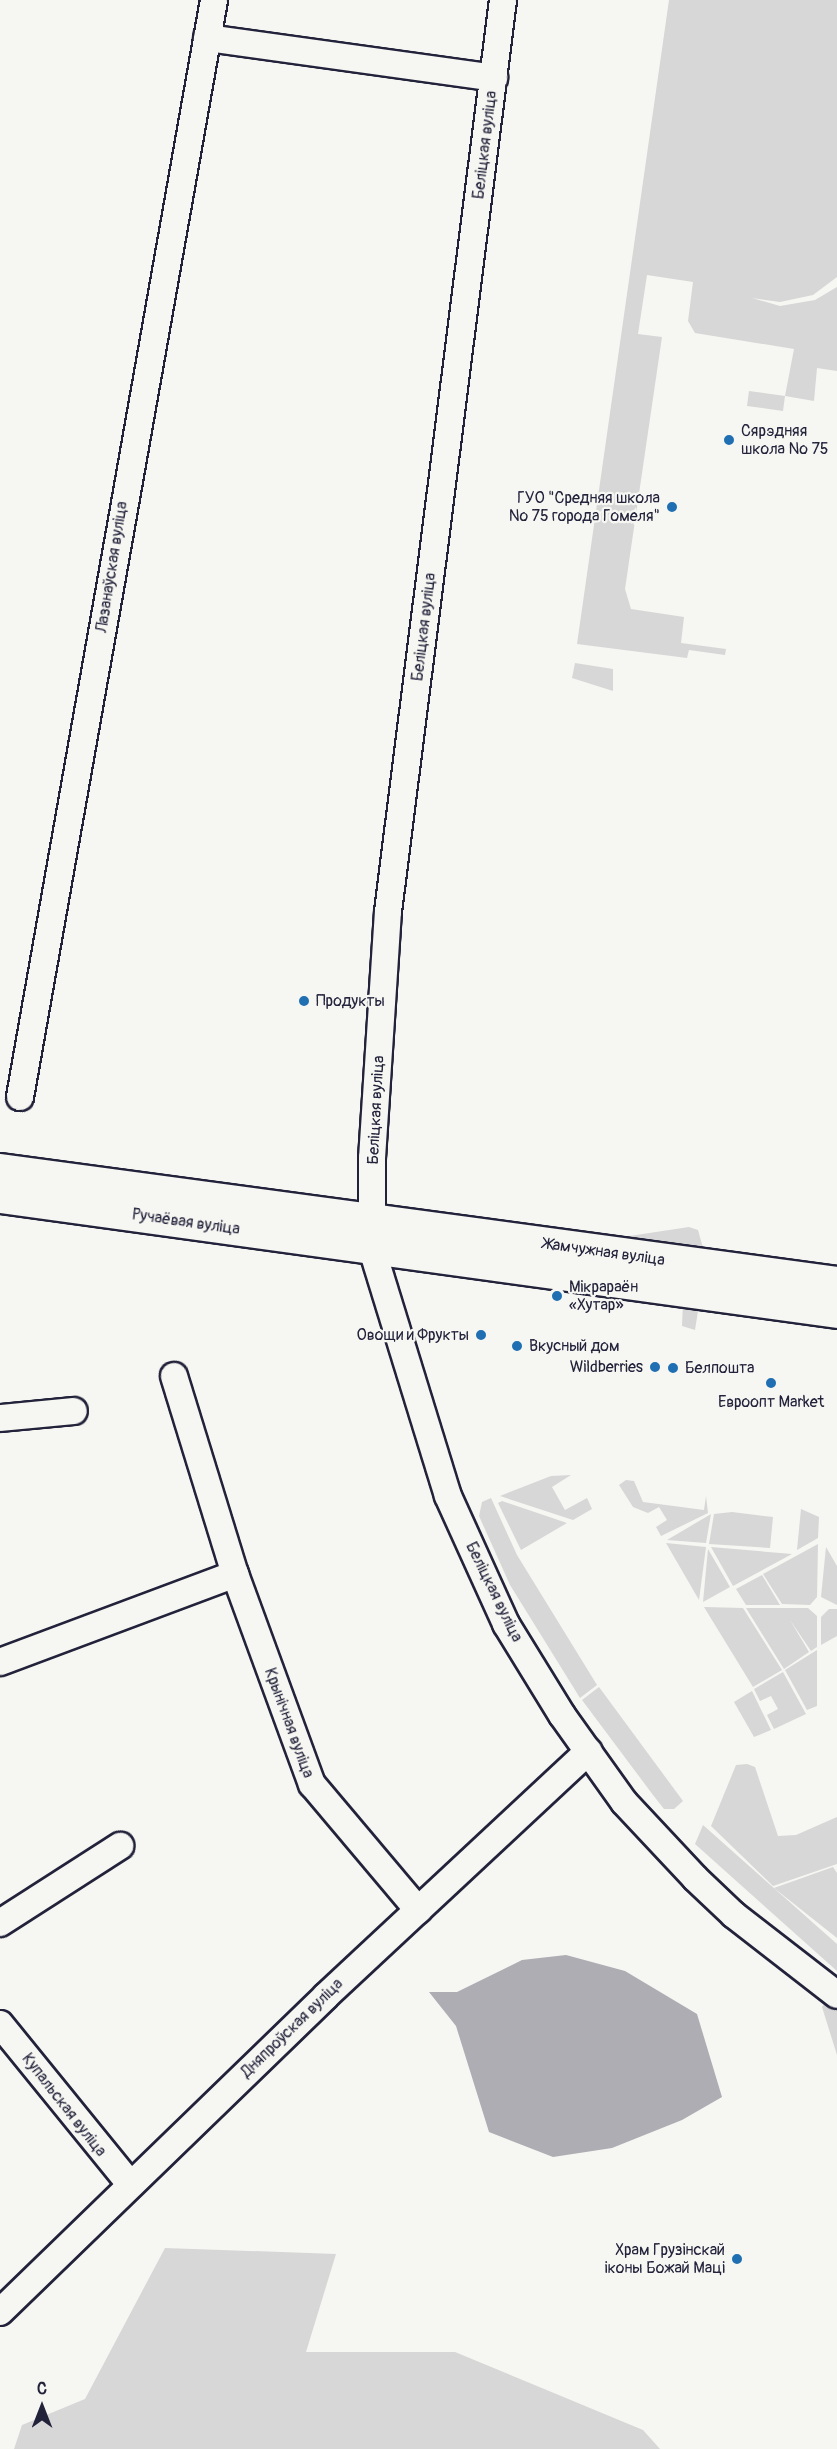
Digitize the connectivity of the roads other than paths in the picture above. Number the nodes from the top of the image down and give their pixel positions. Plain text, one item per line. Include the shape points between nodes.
1 (214, 0) edge
2 (503, 0) edge
3 (207, 38) junction
4 (494, 78) junction
5 (20, 1097) dead end
6 (0, 1170) edge
7 (0, 1196) edge
8 (372, 1234) junction
9 (837, 1282) edge
10 (837, 1311) edge
11 (174, 1376) dead end
12 (74, 1411) dead end
13 (0, 1418) edge
14 (236, 1574) junction
15 (0, 1662) edge
16 (589, 1751) junction
17 (120, 1846) dead end
18 (418, 1910) junction
19 (0, 1923) edge
20 (837, 1995) edge
21 (0, 2024) edge
22 (130, 2184) junction
23 (0, 2312) edge

1 - 3 street, Лазанаўская вуліца
2 - 4 street, Беліцкая вуліца
3 - 4 street
3 - 5 street, Лазанаўская вуліца
4 - 8 street, Беліцкая вуліца via 388,911
6 - 8 main road, Ручаёвая вуліца
7 - 8 main road, Ручаёвая вуліца
8 - 9 main road, Жамчужная вуліца
8 - 10 main road, Жамчужная вуліца
8 - 16 street, Беліцкая вуліца via 448,1496 506,1624
11 - 14 street, Крынічная вуліца
12 - 13 street
14 - 15 street
14 - 18 street, Крынічная вуліца via 312,1784
16 - 18 street, Дняпроўская вуліца
16 - 20 street, Беліцкая вуліца via 624,1802 695,1878
17 - 19 street
18 - 22 street, Дняпроўская вуліца
21 - 22 street, Купальская вуліца
22 - 23 street, Дняпроўская вуліца

